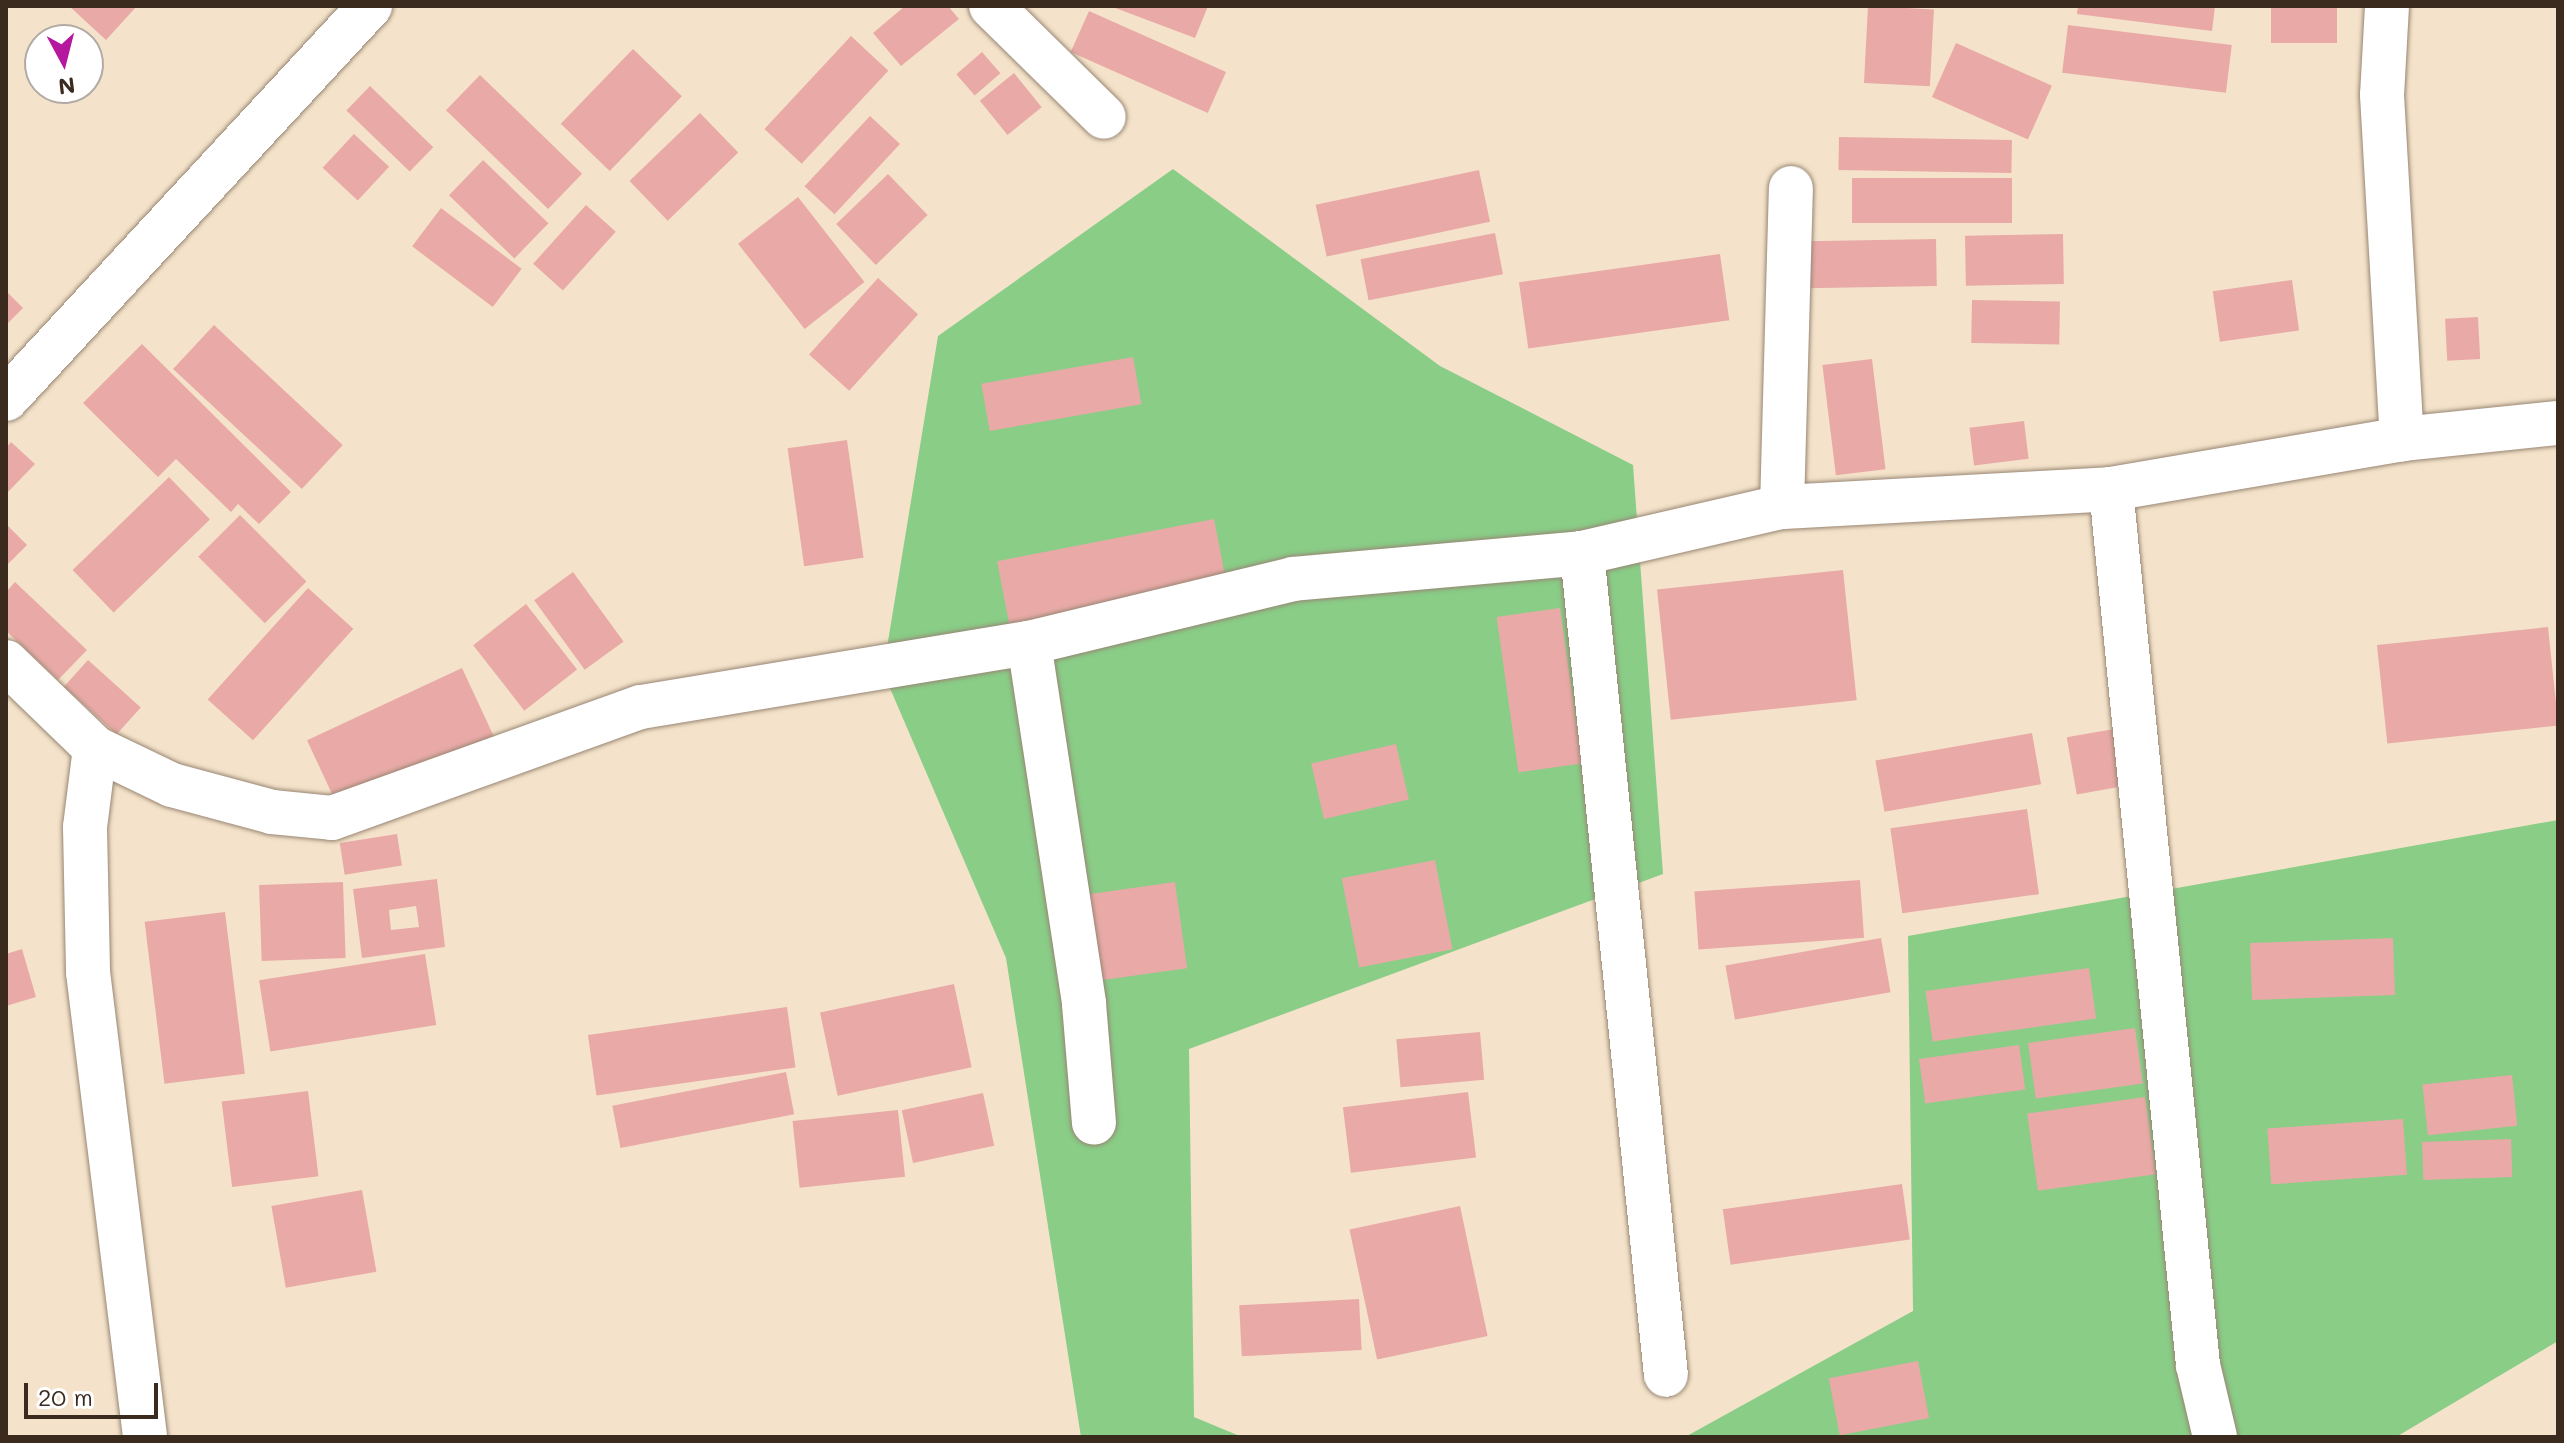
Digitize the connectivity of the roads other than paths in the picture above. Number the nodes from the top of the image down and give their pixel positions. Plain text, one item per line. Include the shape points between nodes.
1 (370, 6) edge
2 (991, 6) edge
3 (2387, 6) edge
4 (1104, 117) dead end
5 (1791, 188) dead end
6 (6, 399) edge
7 (2558, 423) edge
8 (2402, 439) junction
9 (2111, 489) junction
10 (1782, 507) junction
11 (1582, 553) junction
12 (1029, 643) junction
13 (6, 662) edge
14 (95, 748) junction
15 (1094, 1123) dead end
16 (1666, 1375) dead end
17 (145, 1437) edge
18 (2215, 1437) edge

1 - 6 street
2 - 4 street
3 - 8 street via 2382,95
5 - 10 street
7 - 8 street
8 - 9 street
9 - 10 street
9 - 18 street via 2198,1365
10 - 11 street
11 - 12 street via 1293,579
11 - 16 street
12 - 14 street via 641,707 332,818 272,812 172,785
12 - 15 street via 1084,1004
13 - 14 street
14 - 17 street via 85,827 88,972

